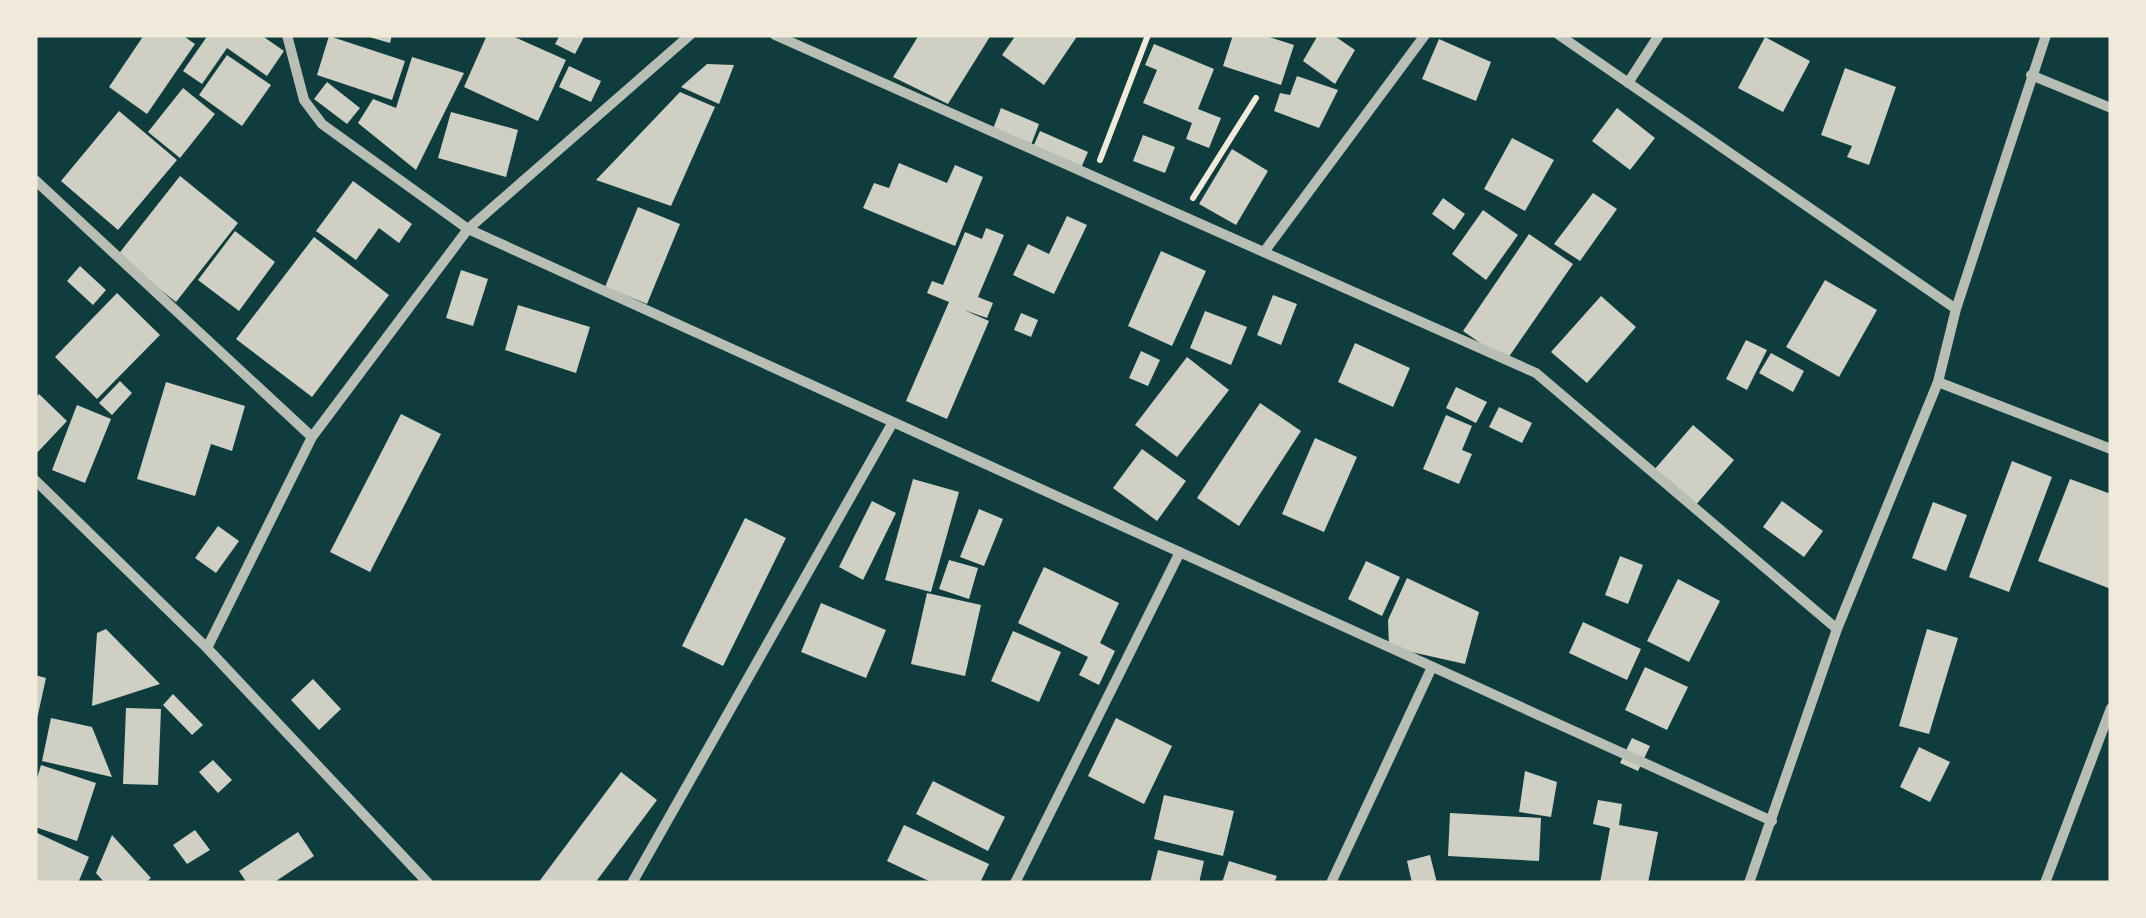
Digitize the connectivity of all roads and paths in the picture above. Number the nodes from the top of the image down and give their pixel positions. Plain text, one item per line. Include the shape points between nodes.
1 (287, 35) edge
2 (690, 35) edge
3 (775, 35) edge
4 (1148, 35) edge
5 (1425, 35) edge
6 (1558, 35) edge
7 (1659, 35) edge
8 (2046, 35) edge
9 (2030, 76) junction
10 (1628, 83) junction
11 (1256, 98) dead end
12 (2111, 108) edge
13 (1094, 177) junction
14 (35, 180) edge
15 (1182, 216) junction
16 (468, 229) junction
17 (1264, 252) junction
18 (1956, 309) junction
19 (1938, 382) junction
20 (894, 422) junction
21 (312, 437) junction
22 (2111, 450) edge
23 (35, 480) edge
24 (1180, 552) junction
25 (1837, 630) junction
26 (207, 648) junction
27 (1432, 667) junction
28 (2111, 708) edge
29 (1772, 821) junction
30 (428, 883) edge
31 (632, 883) edge
32 (1015, 883) edge
33 (1331, 883) edge
34 (1750, 883) edge
35 (2045, 883) edge

1 - 16 street via 304,100 322,124
2 - 16 street
3 - 13 street
4 - 13 path
5 - 17 street
6 - 10 street
7 - 10 street
8 - 9 street
9 - 12 street
9 - 18 street
10 - 18 street
11 - 15 path
13 - 15 street
14 - 21 street
15 - 17 street
16 - 20 street
16 - 21 street
17 - 25 street via 1536,374
18 - 19 street
19 - 22 street
19 - 25 street
20 - 24 street
20 - 31 street
21 - 26 street
23 - 26 street
24 - 27 street
24 - 32 street
25 - 29 street
26 - 30 street
27 - 29 street
27 - 33 street
28 - 35 street
29 - 34 street

